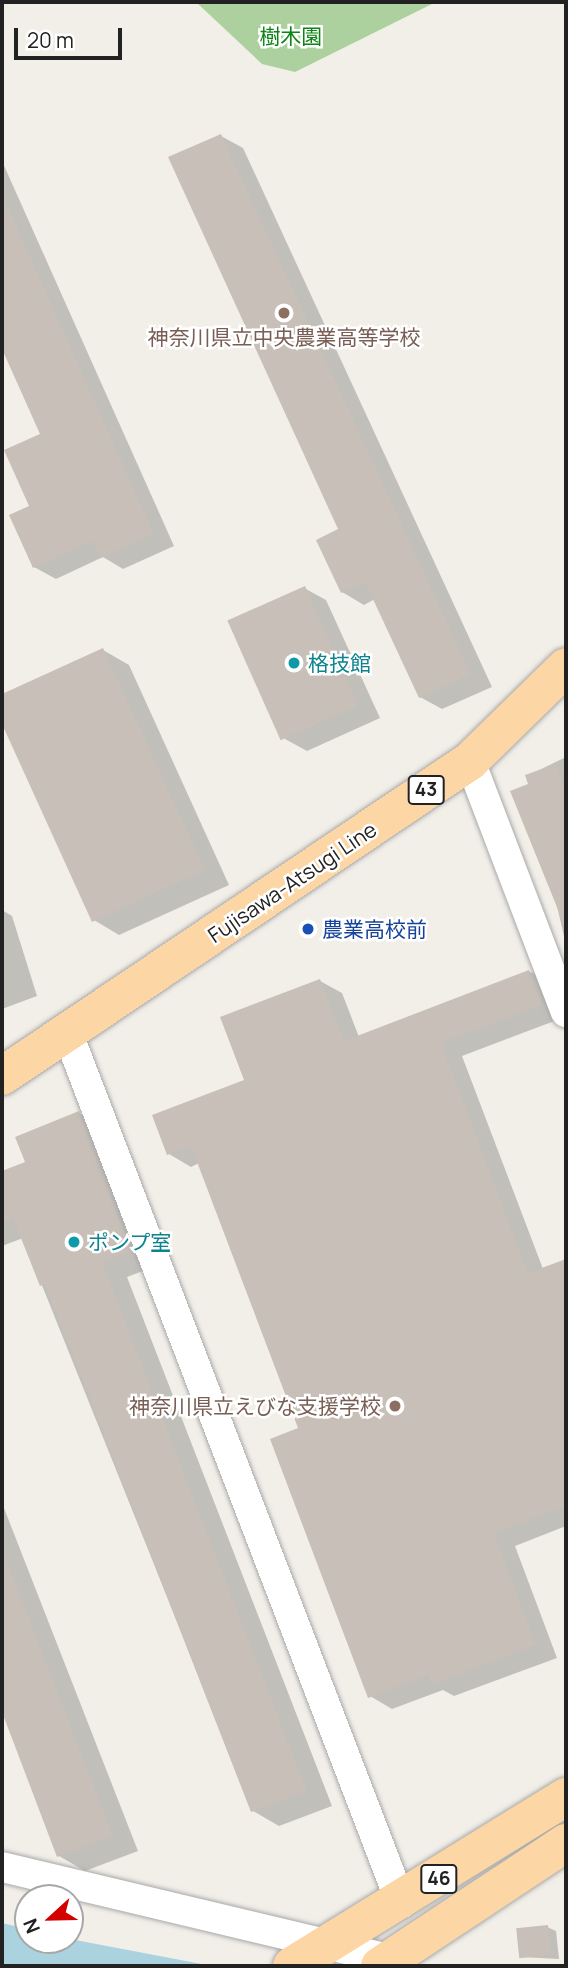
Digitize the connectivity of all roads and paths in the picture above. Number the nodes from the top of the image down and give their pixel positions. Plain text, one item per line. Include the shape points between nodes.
1 (566, 667) edge
2 (470, 761) junction
3 (566, 1012) edge
4 (68, 1034) junction
5 (2, 1076) edge
6 (566, 1797) edge
7 (566, 1843) edge
8 (2, 1867) edge
9 (401, 1903) junction
10 (309, 1956) edge
11 (386, 1963) edge

1 - 2 main road, Fujisawa-Atsugi Line / 43
2 - 3 street
2 - 4 main road, Fujisawa-Atsugi Line / 43
4 - 5 main road, Fujisawa-Atsugi Line / 43
4 - 9 street
6 - 9 main road, 46
7 - 11 main road, 46
8 - 10 street
9 - 10 main road, 46
10 - 11 street

